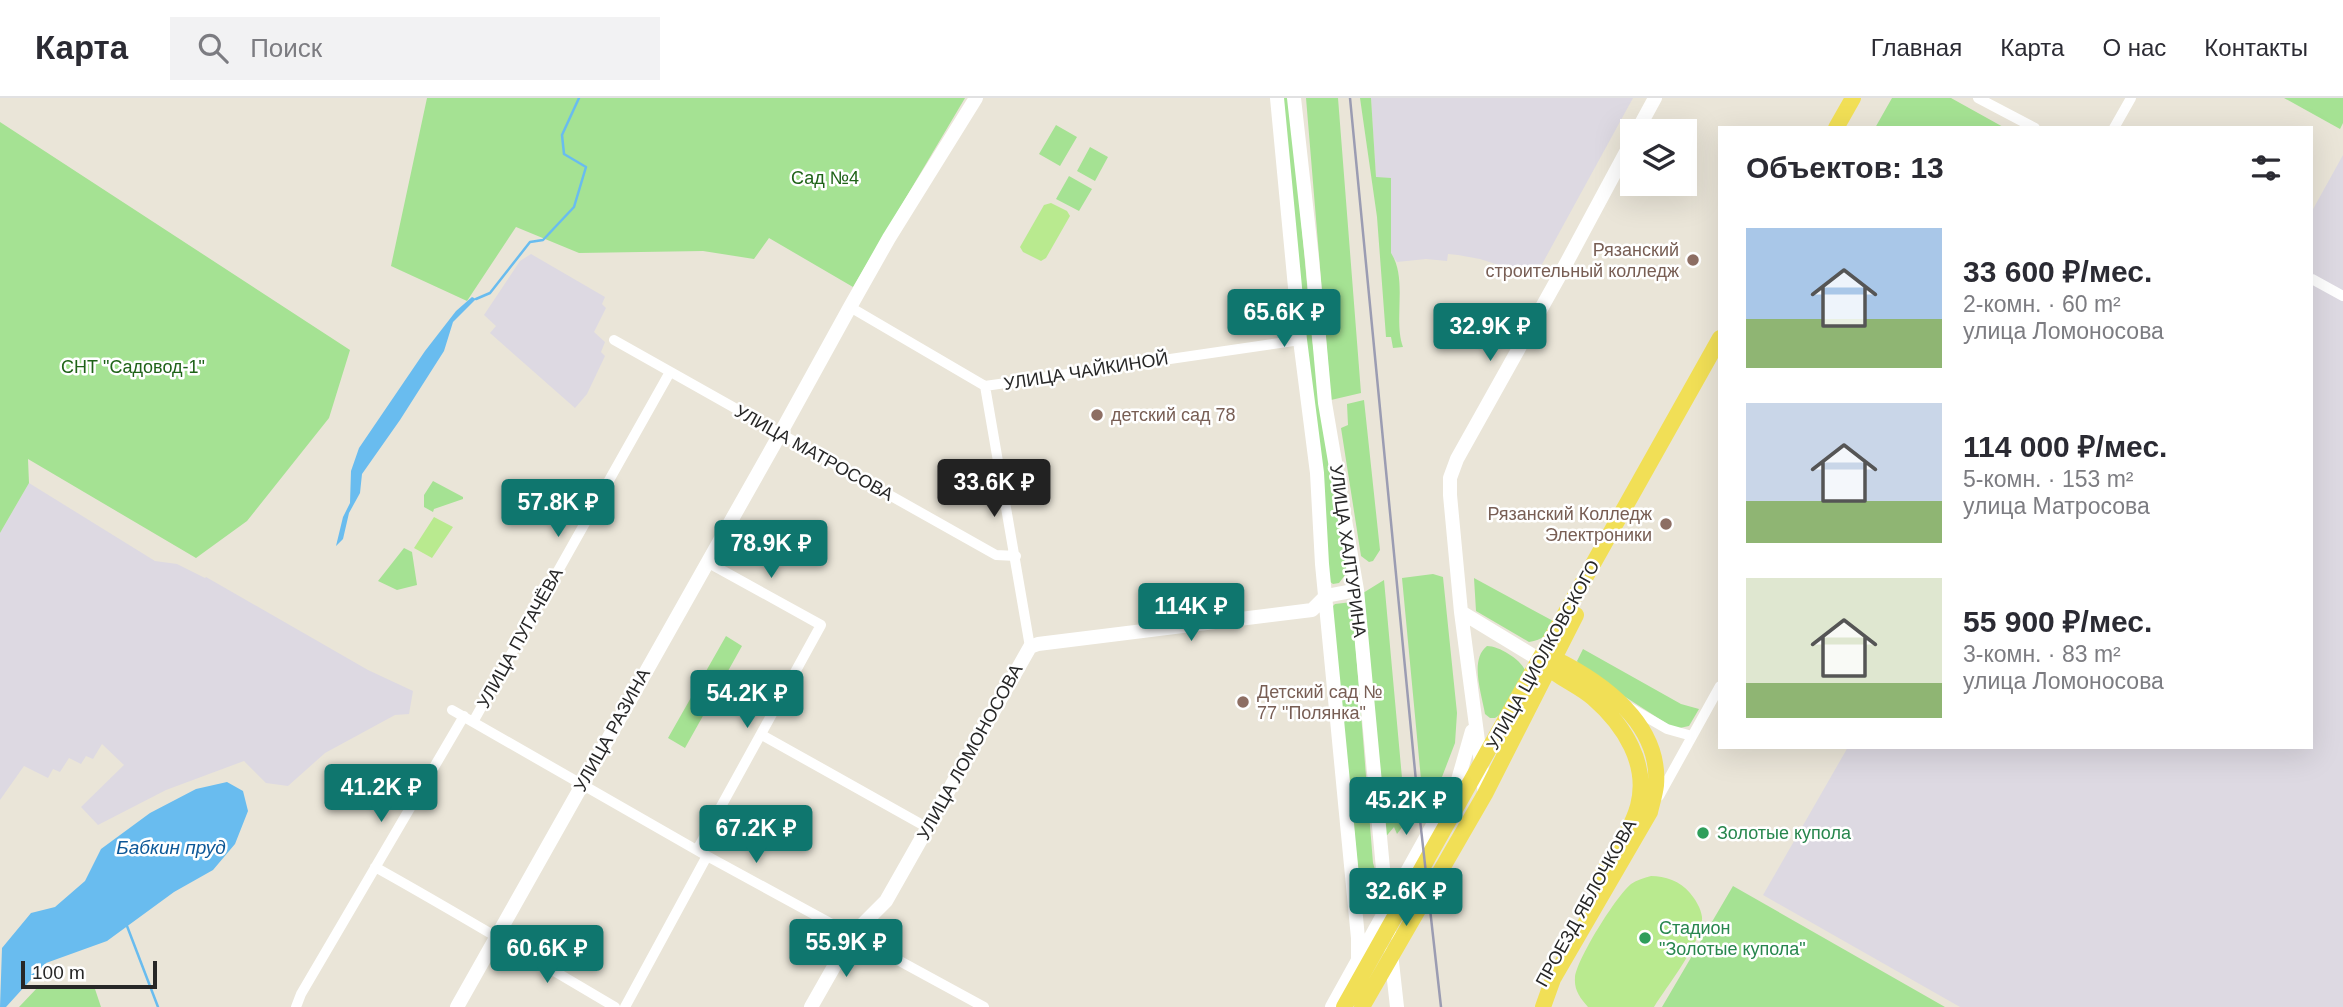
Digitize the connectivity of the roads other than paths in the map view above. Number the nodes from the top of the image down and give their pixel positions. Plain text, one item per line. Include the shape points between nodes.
1 (976, 98) edge
2 (1278, 98) edge
3 (1294, 98) edge
4 (1655, 98) edge
5 (1853, 98) edge
6 (1865, 98) edge
7 (1978, 98) edge
8 (2131, 98) edge
9 (1644, 119) edge
10 (1837, 126) edge
11 (1849, 126) edge
12 (2031, 126) edge
13 (2116, 126) edge
14 (1620, 163) edge
15 (2313, 280) edge
16 (2343, 296) edge
17 (850, 307) junction
18 (614, 340) dead end
19 (1300, 340) junction
20 (1718, 342) edge
21 (1718, 364) edge
22 (670, 372) junction
23 (985, 386) junction
24 (780, 434) junction
25 (1016, 556) junction
26 (707, 562) junction
27 (1357, 590) junction
28 (1326, 596) junction
29 (1461, 612) junction
30 (1031, 647) junction
31 (1548, 663) junction
32 (1718, 690) edge
33 (1617, 699) junction
34 (453, 710) dead end
35 (468, 719) junction
36 (1474, 722) junction
37 (762, 735) junction
38 (1692, 736) junction
39 (1481, 767) junction
40 (581, 784) junction
41 (1485, 794) junction
42 (1650, 812) junction
43 (928, 828) junction
44 (697, 850) junction
45 (707, 856) junction
46 (375, 866) junction
47 (497, 935) junction
48 (852, 935) junction
49 (1358, 959) junction
50 (1397, 1006) edge
51 (296, 1007) edge
52 (457, 1007) edge
53 (615, 1007) edge
54 (625, 1007) edge
55 (811, 1007) edge
56 (984, 1007) edge
57 (1332, 1007) edge
58 (1344, 1007) edge
59 (1362, 1007) edge
60 (1533, 1007) edge
61 (1543, 1007) edge

1 - 17 street, УЛИЦА РАЗИНА
2 - 19 street, УЛИЦА ХАЛТУРИНА
3 - 27 street, УЛИЦА ХАЛТУРИНА via 1325,403
4 - 9 street
5 - 10 main road
6 - 11 main road
7 - 12 street
8 - 13 street
14 - 29 street via 1450,478
15 - 16 street
17 - 23 street, УЛИЦА ЧАЙКИНОЙ
17 - 24 street, УЛИЦА РАЗИНА
18 - 22 street, УЛИЦА МАТРОСОВА
19 - 23 street, УЛИЦА ЧАЙКИНОЙ
19 - 28 street, УЛИЦА ХАЛТУРИНА
20 - 31 main road, УЛИЦА ЦИОЛКОВСКОГО
21 - 31 main road, УЛИЦА ЦИОЛКОВСКОГО
22 - 24 street, УЛИЦА МАТРОСОВА
22 - 35 street, УЛИЦА ПУГАЧЁВА
23 - 25 street, УЛИЦА ЛОМОНОСОВА
24 - 25 street, УЛИЦА МАТРОСОВА via 996,555
24 - 26 street, УЛИЦА РАЗИНА
25 - 30 street, УЛИЦА ЛОМОНОСОВА
26 - 37 street via 821,625
26 - 40 street, УЛИЦА РАЗИНА
27 - 28 street
27 - 50 street, УЛИЦА ХАЛТУРИНА
28 - 30 street via 1312,610
28 - 49 street, УЛИЦА ХАЛТУРИНА
29 - 31 street
29 - 36 street
30 - 43 street, УЛИЦА ЛОМОНОСОВА
31 - 33 main road, ПРОЕЗД ЯБЛОЧКОВА via 1581,673
31 - 39 main road, УЛИЦА ЦИОЛКОВСКОГО
31 - 41 main road, УЛИЦА ЦИОЛКОВСКОГО
31 - 60 main road, ПРОЕЗД ЯБЛОЧКОВА via 1617,723 1635,754 1641,783 1633,820 1539,985
32 - 38 street, ПРОЕЗД ЯБЛОЧКОВА
33 - 38 street, ПРОЕЗД ЯБЛОЧКОВА via 1667,729
33 - 42 main road, ПРОЕЗД ЯБЛОЧКОВА via 1650,746 1656,785
34 - 35 street
35 - 40 street
35 - 46 street, УЛИЦА ПУГАЧЁВА
36 - 39 street
36 - 49 street via 1458,780
37 - 43 street
37 - 44 street
38 - 42 street, ПРОЕЗД ЯБЛОЧКОВА
39 - 41 street
39 - 58 main road, УЛИЦА ЦИОЛКОВСКОГО
40 - 44 street
40 - 47 street, УЛИЦА РАЗИНА
41 - 59 main road, УЛИЦА ЦИОЛКОВСКОГО
42 - 61 main road, ПРОЕЗД ЯБЛОЧКОВА via 1553,979
43 - 48 street, УЛИЦА ЛОМОНОСОВА via 886,901
44 - 45 street
45 - 48 street
45 - 54 street
46 - 47 street
46 - 51 street, УЛИЦА ПУГАЧЁВА
47 - 52 street, УЛИЦА РАЗИНА
47 - 53 street
48 - 55 street, УЛИЦА ЛОМОНОСОВА
48 - 56 street
49 - 57 street

